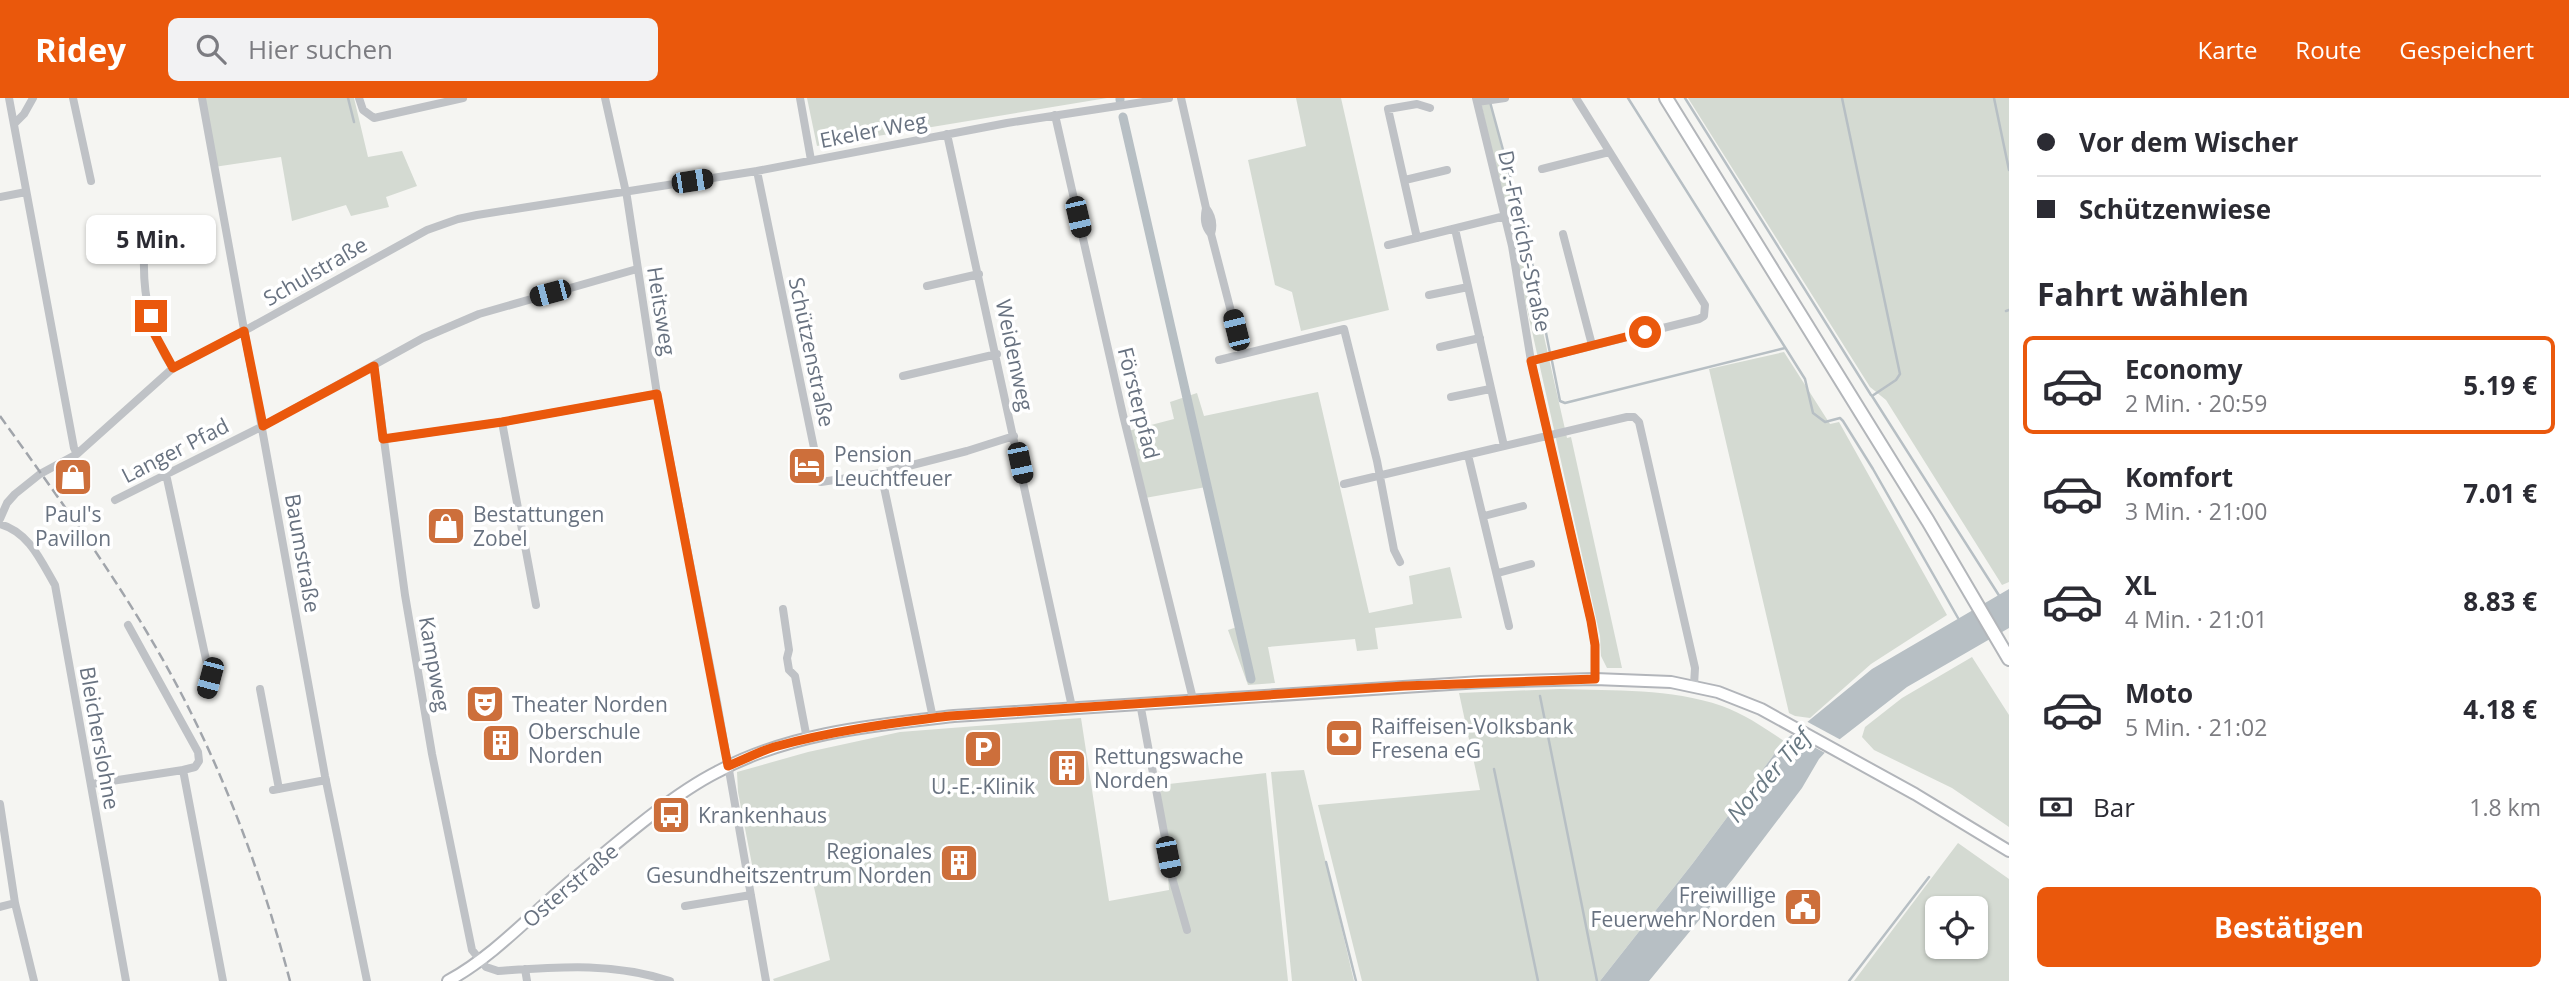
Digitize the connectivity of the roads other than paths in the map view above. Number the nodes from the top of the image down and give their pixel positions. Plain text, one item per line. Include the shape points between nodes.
1 (9, 98) edge
2 (33, 98) edge
3 (74, 98) edge
4 (202, 98) edge
5 (359, 98) edge
6 (459, 98) edge
7 (605, 98) edge
8 (800, 98) edge
9 (1169, 98) edge
10 (1181, 98) edge
11 (1505, 98) edge
12 (1576, 98) edge
13 (1666, 98) edge
14 (1477, 100) edge
15 (1430, 108) dead end
16 (1055, 115) junction
17 (14, 124) junction
18 (947, 134) junction
19 (1609, 152) junction
20 (811, 160) junction
21 (1542, 169) dead end
22 (1447, 170) dead end
23 (757, 171) junction
24 (1405, 180) junction
25 (91, 181) dead end
26 (26, 192) junction
27 (626, 192) junction
28 (0, 197) edge
29 (1504, 216) junction
30 (1455, 229) junction
31 (1563, 234) dead end
32 (1417, 238) junction
33 (1388, 245) dead end
34 (144, 259) dead end
35 (637, 270) junction
36 (979, 274) junction
37 (927, 286) dead end
38 (1468, 287) junction
39 (1429, 296) dead end
40 (244, 331) junction
41 (1480, 338) junction
42 (1592, 345) junction
43 (1440, 347) dead end
44 (997, 354) junction
45 (1242, 354) junction
46 (1219, 360) dead end
47 (1531, 361) junction
48 (374, 366) junction
49 (173, 368) junction
50 (903, 376) dead end
51 (1490, 389) junction
52 (657, 394) junction
53 (1451, 397) dead end
54 (502, 422) junction
55 (263, 426) junction
56 (1548, 435) junction
57 (1014, 436) junction
58 (383, 439) junction
59 (1504, 446) junction
60 (77, 454) junction
61 (1468, 455) junction
62 (881, 473) junction
63 (166, 474) junction
64 (1379, 475) junction
65 (1344, 484) dead end
66 (115, 500) dead end
67 (1523, 506) dead end
68 (1484, 516) junction
69 (0, 522) edge
70 (1400, 562) dead end
71 (1531, 564) dead end
72 (1498, 573) junction
73 (536, 605) dead end
74 (783, 609) dead end
75 (128, 625) dead end
76 (1510, 626) dead end
77 (2008, 658) edge
78 (1595, 679) junction
79 (1694, 685) junction
80 (260, 689) dead end
81 (206, 692) dead end
82 (1193, 699) junction
83 (1140, 703) junction
84 (1072, 707) junction
85 (933, 718) junction
86 (807, 739) junction
87 (728, 766) junction
88 (183, 770) junction
89 (326, 780) junction
90 (92, 784) junction
91 (0, 804) edge
92 (2009, 851) edge
93 (751, 894) junction
94 (15, 903) junction
95 (685, 906) dead end
96 (0, 907) edge
97 (1187, 930) dead end
98 (481, 962) junction
99 (525, 970) junction
100 (34, 981) edge
101 (126, 981) edge
102 (223, 981) edge
103 (367, 981) edge
104 (448, 981) edge
105 (527, 981) edge
106 (670, 981) edge
107 (766, 981) edge

1 - 17 street
2 - 17 street
3 - 25 street
4 - 40 street, Baumstraße
5 - 6 street via 363,110 374,118
7 - 27 street, Heitsweg
8 - 20 street
9 - 16 street, Ekeler Weg
10 - 45 street
11 - 14 street
12 - 19 street
13 - 77 main road
14 - 29 street, Dr.-Frerichs-Straße
15 - 24 street via 1417,104 1388,109
16 - 18 street, Ekeler Weg
16 - 82 street, Försterpfad
17 - 26 street
18 - 20 street, Ekeler Weg
18 - 36 street, Weidenweg
19 - 21 street
19 - 42 street via 1706,310 1699,319
20 - 23 street, Ekeler Weg
22 - 24 street
23 - 27 street, Ekeler Weg
23 - 62 street, Schützenstraße via 821,482
24 - 32 street
26 - 28 street
26 - 60 street
27 - 35 street, Heitsweg
27 - 40 street, Schulstraße via 442,224
29 - 30 street
29 - 47 street, Dr.-Frerichs-Straße
30 - 32 street
30 - 38 street
31 - 42 street
32 - 33 street
34 - 49 street via 155,335
35 - 48 street, Langer Pfad via 479,314
35 - 52 street, Heitsweg
36 - 37 street
36 - 44 street, Weidenweg
38 - 39 street
38 - 41 street
40 - 49 street, Schulstraße
40 - 55 street, Baumstraße
41 - 43 street
41 - 51 street
42 - 47 street
44 - 50 street
44 - 57 street, Weidenweg
45 - 46 street
45 - 64 street via 1344,329
47 - 56 street, Dr.-Frerichs-Straße
48 - 55 street, Langer Pfad
48 - 58 street, Kampweg
49 - 60 street, Schulstraße
51 - 53 street
51 - 59 street
52 - 54 street
52 - 87 street, Heitsweg
54 - 58 street
54 - 73 street
55 - 63 street, Langer Pfad
55 - 89 street, Baumstraße
56 - 59 street
56 - 78 street, Dr.-Frerichs-Straße via 1591,621
56 - 79 street via 1627,416 1639,422 1695,668
57 - 62 street
57 - 84 street, Weidenweg
58 - 98 street, Kampweg via 432,754 472,950
59 - 61 street
60 - 69 street, Schulstraße via 26,484 7,503
61 - 64 street
61 - 68 street
62 - 85 street
63 - 66 street, Langer Pfad
63 - 81 street via 210,678
64 - 65 street
64 - 70 street
67 - 68 street
68 - 72 street
69 - 90 street, Bleicherslohne via 24,538 55,585
71 - 72 street
72 - 76 street
74 - 86 street via 789,670 795,676
75 - 88 street via 198,752 195,767
78 - 79 street, Osterstraße
78 - 82 street, Osterstraße
79 - 92 street, Osterstraße via 1744,701 1794,726
80 - 89 street via 276,790
82 - 83 street, Osterstraße
83 - 84 street, Osterstraße
83 - 97 street via 1173,881
84 - 85 street, Osterstraße
85 - 86 street, Osterstraße
86 - 87 street, Osterstraße
87 - 93 street, Heitsweg
87 - 98 street, Osterstraße via 673,801 587,868
88 - 90 street
88 - 102 street
89 - 103 street, Baumstraße
90 - 101 street, Bleicherslohne
91 - 94 street
93 - 95 street
93 - 107 street, Heitsweg
94 - 96 street
94 - 100 street
98 - 99 street via 492,970
98 - 104 street, Osterstraße
99 - 105 street
99 - 106 street via 616,967

